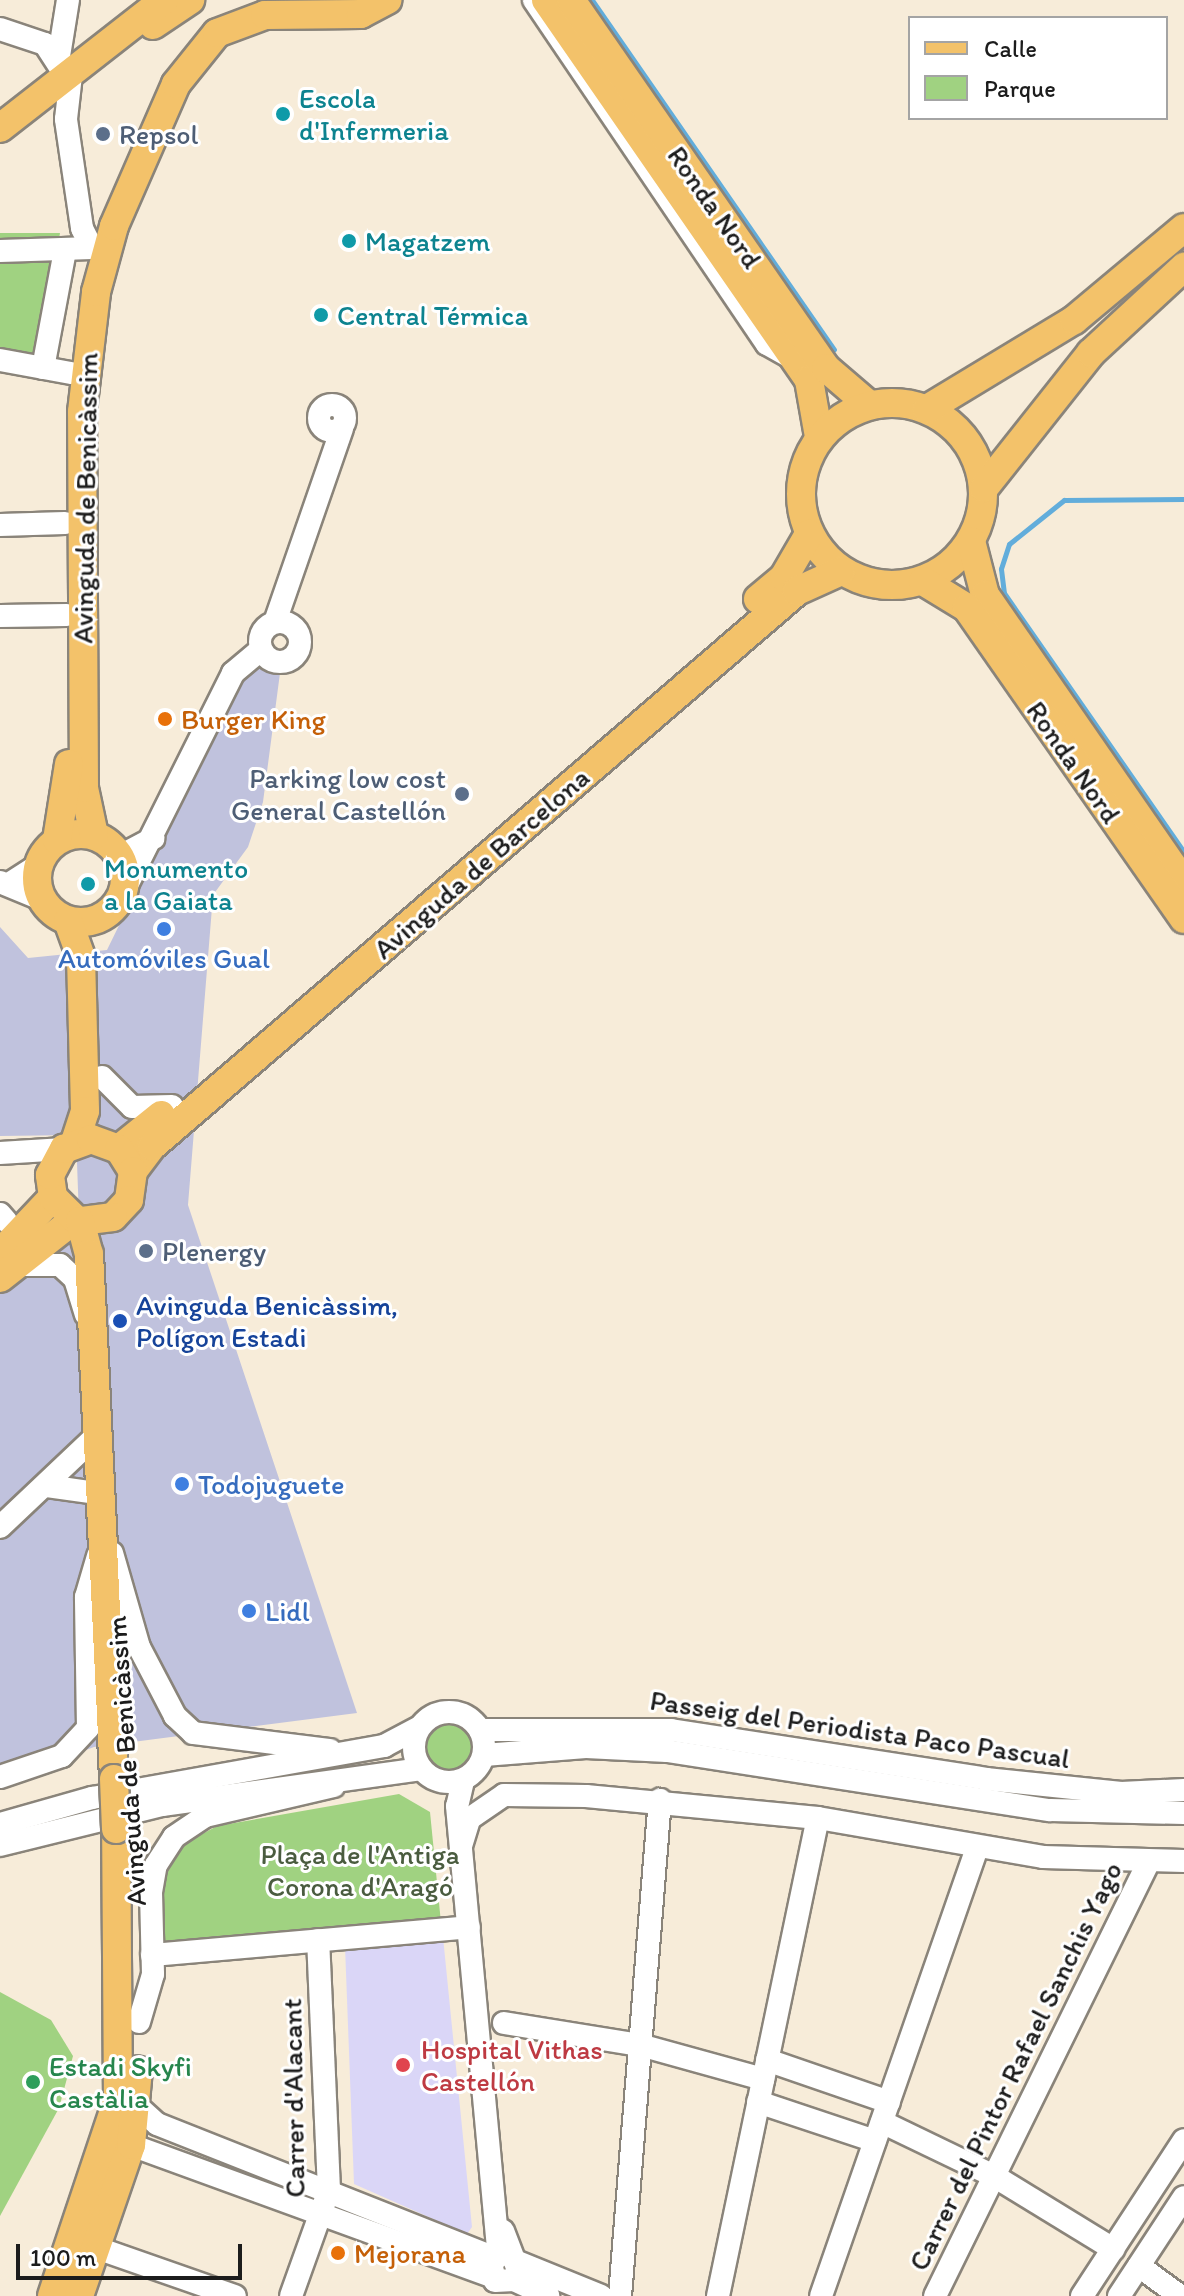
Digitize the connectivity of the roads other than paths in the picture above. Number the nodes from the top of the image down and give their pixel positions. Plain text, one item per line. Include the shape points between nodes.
1 (68, 0) edge
2 (164, 0) edge
3 (190, 0) edge
4 (265, 0) edge
5 (272, 0) edge
6 (336, 0) edge
7 (387, 0) edge
8 (534, 0) edge
9 (546, 0) edge
10 (571, 0) edge
11 (0, 29) edge
12 (72, 68) junction
13 (34, 105) junction
14 (67, 127) junction
15 (0, 128) edge
16 (1184, 228) edge
17 (79, 250) junction
18 (0, 251) edge
19 (1184, 267) edge
20 (0, 360) edge
21 (795, 360) junction
22 (43, 368) junction
23 (71, 373) junction
24 (869, 405) junction
25 (927, 409) junction
26 (334, 429) dead end
27 (819, 437) junction
28 (984, 488) junction
29 (65, 523) junction
30 (0, 525) edge
31 (809, 534) junction
32 (971, 541) junction
33 (841, 571) junction
34 (923, 581) junction
35 (67, 615) junction
36 (0, 616) edge
37 (275, 622) junction
38 (260, 650) junction
39 (94, 835) junction
40 (155, 837) junction
41 (57, 840) junction
42 (120, 856) junction
43 (38, 865) junction
44 (6, 882) edge
45 (1184, 882) edge
46 (41, 899) junction
47 (111, 910) junction
48 (1184, 919) edge
49 (68, 921) junction
50 (102, 1077) junction
51 (172, 1106) junction
52 (70, 1145) junction
53 (10, 1153) edge
54 (119, 1154) junction
55 (51, 1186) junction
56 (113, 1217) junction
57 (77, 1220) junction
58 (4, 1266) edge
59 (88, 1318) junction
60 (93, 1439) junction
61 (47, 1486) junction
62 (96, 1493) junction
63 (0, 1527) edge
64 (106, 1552) junction
65 (418, 1728) junction
66 (480, 1730) junction
67 (356, 1763) junction
68 (474, 1770) junction
69 (429, 1775) junction
70 (0, 1777) edge
71 (1184, 1790) edge
72 (504, 1795) junction
73 (660, 1800) junction
74 (457, 1806) junction
75 (1184, 1813) edge
76 (818, 1818) junction
77 (0, 1824) edge
78 (125, 1828) junction
79 (0, 1845) edge
80 (461, 1846) junction
81 (976, 1850) junction
82 (1184, 1861) edge
83 (1148, 1863) junction
84 (469, 1927) junction
85 (319, 1946) junction
86 (152, 1955) junction
87 (139, 2022) junction
88 (504, 2023) dead end
89 (640, 2045) junction
90 (765, 2070) junction
91 (758, 2102) junction
92 (137, 2106) junction
93 (882, 2122) junction
94 (173, 2130) junction
95 (1184, 2140) edge
96 (131, 2145) junction
97 (167, 2152) junction
98 (994, 2176) junction
99 (1184, 2197) edge
100 (327, 2201) junction
101 (498, 2215) junction
102 (97, 2248) junction
103 (461, 2249) junction
104 (1113, 2249) junction
105 (1139, 2266) junction
106 (512, 2279) edge
107 (52, 2296) edge
108 (79, 2296) edge
109 (235, 2296) edge
110 (291, 2296) edge
111 (601, 2296) edge
112 (620, 2296) edge
113 (718, 2296) edge
114 (821, 2296) edge
115 (935, 2296) edge
116 (1082, 2296) edge
117 (1119, 2296) edge
118 (1180, 2296) edge

1 - 12 street
2 - 12 main road
3 - 12 main road
4 - 17 main road, Avinguda de Benicàssim via 210,20 187,41
5 - 6 main road
7 - 39 main road, Avinguda de Benicàssim via 361,14 265,15 217,33 176,84 114,226 96,292 82,412 84,788
8 - 21 street, Ronda Nord via 767,344
9 - 21 main road, Ronda Nord
10 - 24 main road, Ronda Nord via 826,368
11 - 12 street
12 - 13 main road
12 - 14 street
13 - 14 street
13 - 15 main road
14 - 17 street via 82,228
16 - 25 main road via 1074,320
17 - 18 street
17 - 22 street, Avinguda de Benicàssim
17 - 23 main road, Avinguda de Benicàssim
19 - 28 main road via 1091,353
20 - 22 street
21 - 27 main road, Ronda Nord via 809,380
22 - 23 street
23 - 29 main road, Avinguda de Benicàssim
24 - 25 main road
24 - 27 main road
25 - 28 main road via 973,452
26 - 37 street
27 - 31 main road via 802,473
28 - 32 main road
29 - 30 street
29 - 35 main road, Avinguda de Benicàssim
31 - 33 main road
31 - 51 main road, Avinguda de Barcelona via 784,577
32 - 34 main road
32 - 45 main road, Ronda Nord via 985,595
33 - 34 main road via 870,584
33 - 54 main road, Avinguda de Barcelona via 797,591 152,1146
34 - 48 main road, Ronda Nord via 967,608
35 - 36 street
35 - 41 main road, Avinguda de Benicàssim via 70,789
37 - 38 street via 265,627
37 - 38 street via 295,629 299,648 283,663
38 - 40 street via 233,673
39 - 41 main road
39 - 42 main road
40 - 42 street
40 - 47 street
41 - 43 main road
42 - 47 main road via 126,877
43 - 44 street
43 - 46 main road
44 - 46 street
46 - 49 main road
47 - 49 main road
47 - 50 main road
49 - 52 main road via 81,957 85,1111
50 - 51 street via 132,1107
50 - 54 main road
51 - 54 main road, Avinguda de Barcelona
52 - 53 street
52 - 54 main road
52 - 55 main road
53 - 55 street
54 - 56 main road via 129,1200
55 - 57 main road
55 - 58 main road
56 - 57 main road
56 - 64 main road, Avinguda de Benicàssim via 105,1280
57 - 58 main road
57 - 59 main road, Avinguda de Benicàssim via 89,1254
58 - 59 street via 38,1259 60,1265 75,1279
59 - 60 main road, Avinguda de Benicàssim
60 - 61 street
60 - 62 main road, Avinguda de Benicàssim
61 - 62 street
61 - 63 street
62 - 64 main road, Avinguda de Benicàssim
64 - 67 street via 139,1647 175,1716 193,1733
64 - 70 street, Avinguda de Benicàssim via 86,1597 91,1717 81,1739 62,1756
64 - 78 main road, Avinguda de Benicàssim
65 - 66 street via 449,1711
65 - 67 street
65 - 69 street via 412,1749
66 - 68 street
66 - 71 street, Passeig del Periodista Paco Pascual via 671,1730 1053,1787
67 - 69 street
67 - 77 street via 92,1798
67 - 79 street via 94,1817
67 - 86 street via 295,1801 205,1816 174,1837 156,1865
68 - 69 street
68 - 72 street
68 - 74 street
68 - 75 street, Passeig del Periodista Paco Pascual via 586,1747 667,1751 1036,1809
69 - 74 street
72 - 73 street
72 - 80 street via 469,1819
73 - 76 street
73 - 89 street
74 - 80 street
76 - 81 street
76 - 90 street
78 - 87 main road, Avinguda de Benicàssim
78 - 107 main road, Avinguda de Benicàssim via 118,2099
80 - 84 street
81 - 83 street
81 - 93 street
82 - 83 street
83 - 98 street, Carrer del Pintor Rafael Sanchis Yago
84 - 85 street
84 - 101 street
85 - 86 street
85 - 100 street, Carrer d'Alacant
86 - 87 street
87 - 92 main road, Avinguda de Benicàssim
88 - 89 street
89 - 90 street
89 - 112 street
90 - 91 street
90 - 93 street
91 - 93 street
91 - 113 street
92 - 94 street
92 - 96 main road, Avinguda de Benicàssim
93 - 98 street
93 - 114 street
94 - 97 street
94 - 100 street
95 - 104 street
96 - 97 street
96 - 102 main road, Avinguda de Benicàssim
97 - 100 street
98 - 104 street
98 - 115 street, Carrer del Pintor Rafael Sanchis Yago
99 - 105 street
100 - 103 street
100 - 110 street, Carrer d'Alacant
101 - 103 street
101 - 106 street
102 - 108 main road, Avinguda de Benicàssim
102 - 109 street
103 - 106 street
104 - 116 street
105 - 117 street
105 - 118 street
106 - 111 street

